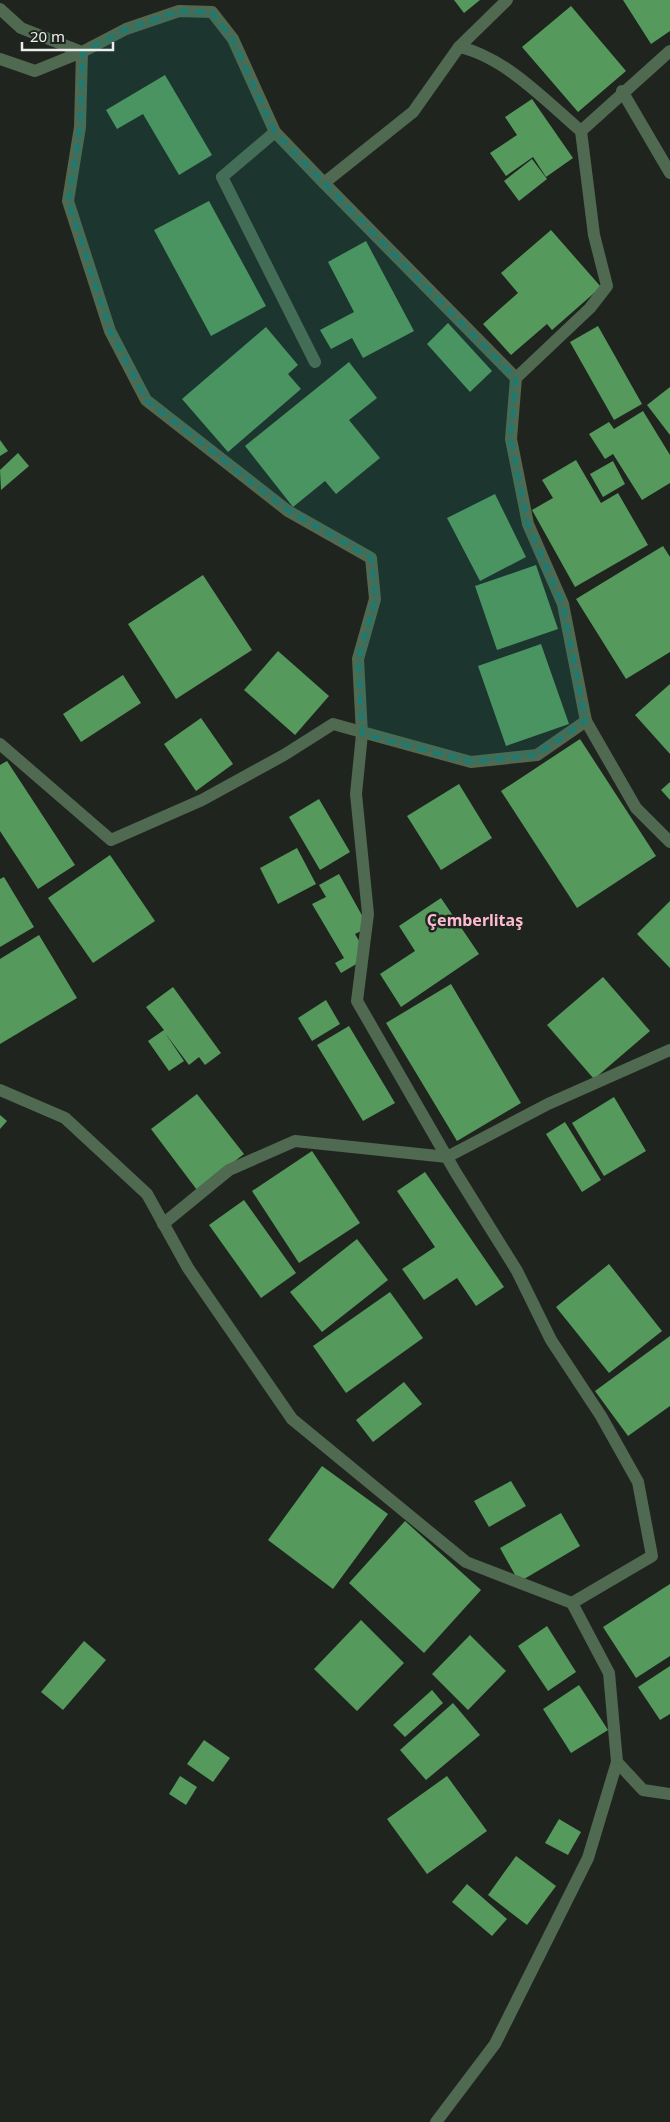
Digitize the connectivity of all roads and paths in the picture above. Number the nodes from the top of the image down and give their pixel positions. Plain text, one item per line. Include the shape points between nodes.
1 (508, 0) edge
2 (0, 9) edge
3 (459, 47) junction
4 (670, 51) edge
5 (82, 52) junction
6 (0, 60) edge
7 (622, 91) junction
8 (581, 131) junction
9 (275, 132) junction
10 (670, 173) edge
11 (324, 183) junction
12 (315, 362) dead end
13 (516, 378) junction
14 (586, 721) junction
15 (362, 734) junction
16 (0, 744) edge
17 (670, 842) edge
18 (670, 1050) edge
19 (0, 1090) edge
20 (447, 1158) junction
21 (163, 1224) junction
22 (572, 1603) junction
23 (616, 1762) junction
24 (670, 1794) edge
25 (436, 2122) edge

1 - 3 street
2 - 5 street via 21,28
3 - 8 street via 478,51 528,84
3 - 11 street via 413,112
4 - 7 street
5 - 6 street via 35,71
5 - 9 street via 126,29 179,11 212,12 233,39
5 - 15 street via 80,127 68,201 110,331 146,400 288,511 371,558 375,599 358,659
7 - 8 street
7 - 10 street
8 - 13 street via 594,235 607,286 590,308
9 - 11 street
9 - 12 street via 222,177
11 - 13 street
13 - 14 street via 511,439 528,524 563,604
14 - 15 street via 537,755 471,762
14 - 17 street via 636,808
15 - 16 street via 333,724 202,800 111,840
15 - 20 street via 356,794 368,914 356,1001
18 - 20 street via 548,1104
19 - 21 street via 65,1118 147,1194
20 - 21 street via 295,1141 229,1170
20 - 22 street via 517,1271 550,1340 601,1416 638,1482 652,1556
21 - 22 street via 188,1268 292,1419 466,1562
22 - 23 street via 609,1673
23 - 24 street via 643,1790
23 - 25 street via 584,1867 495,2044

